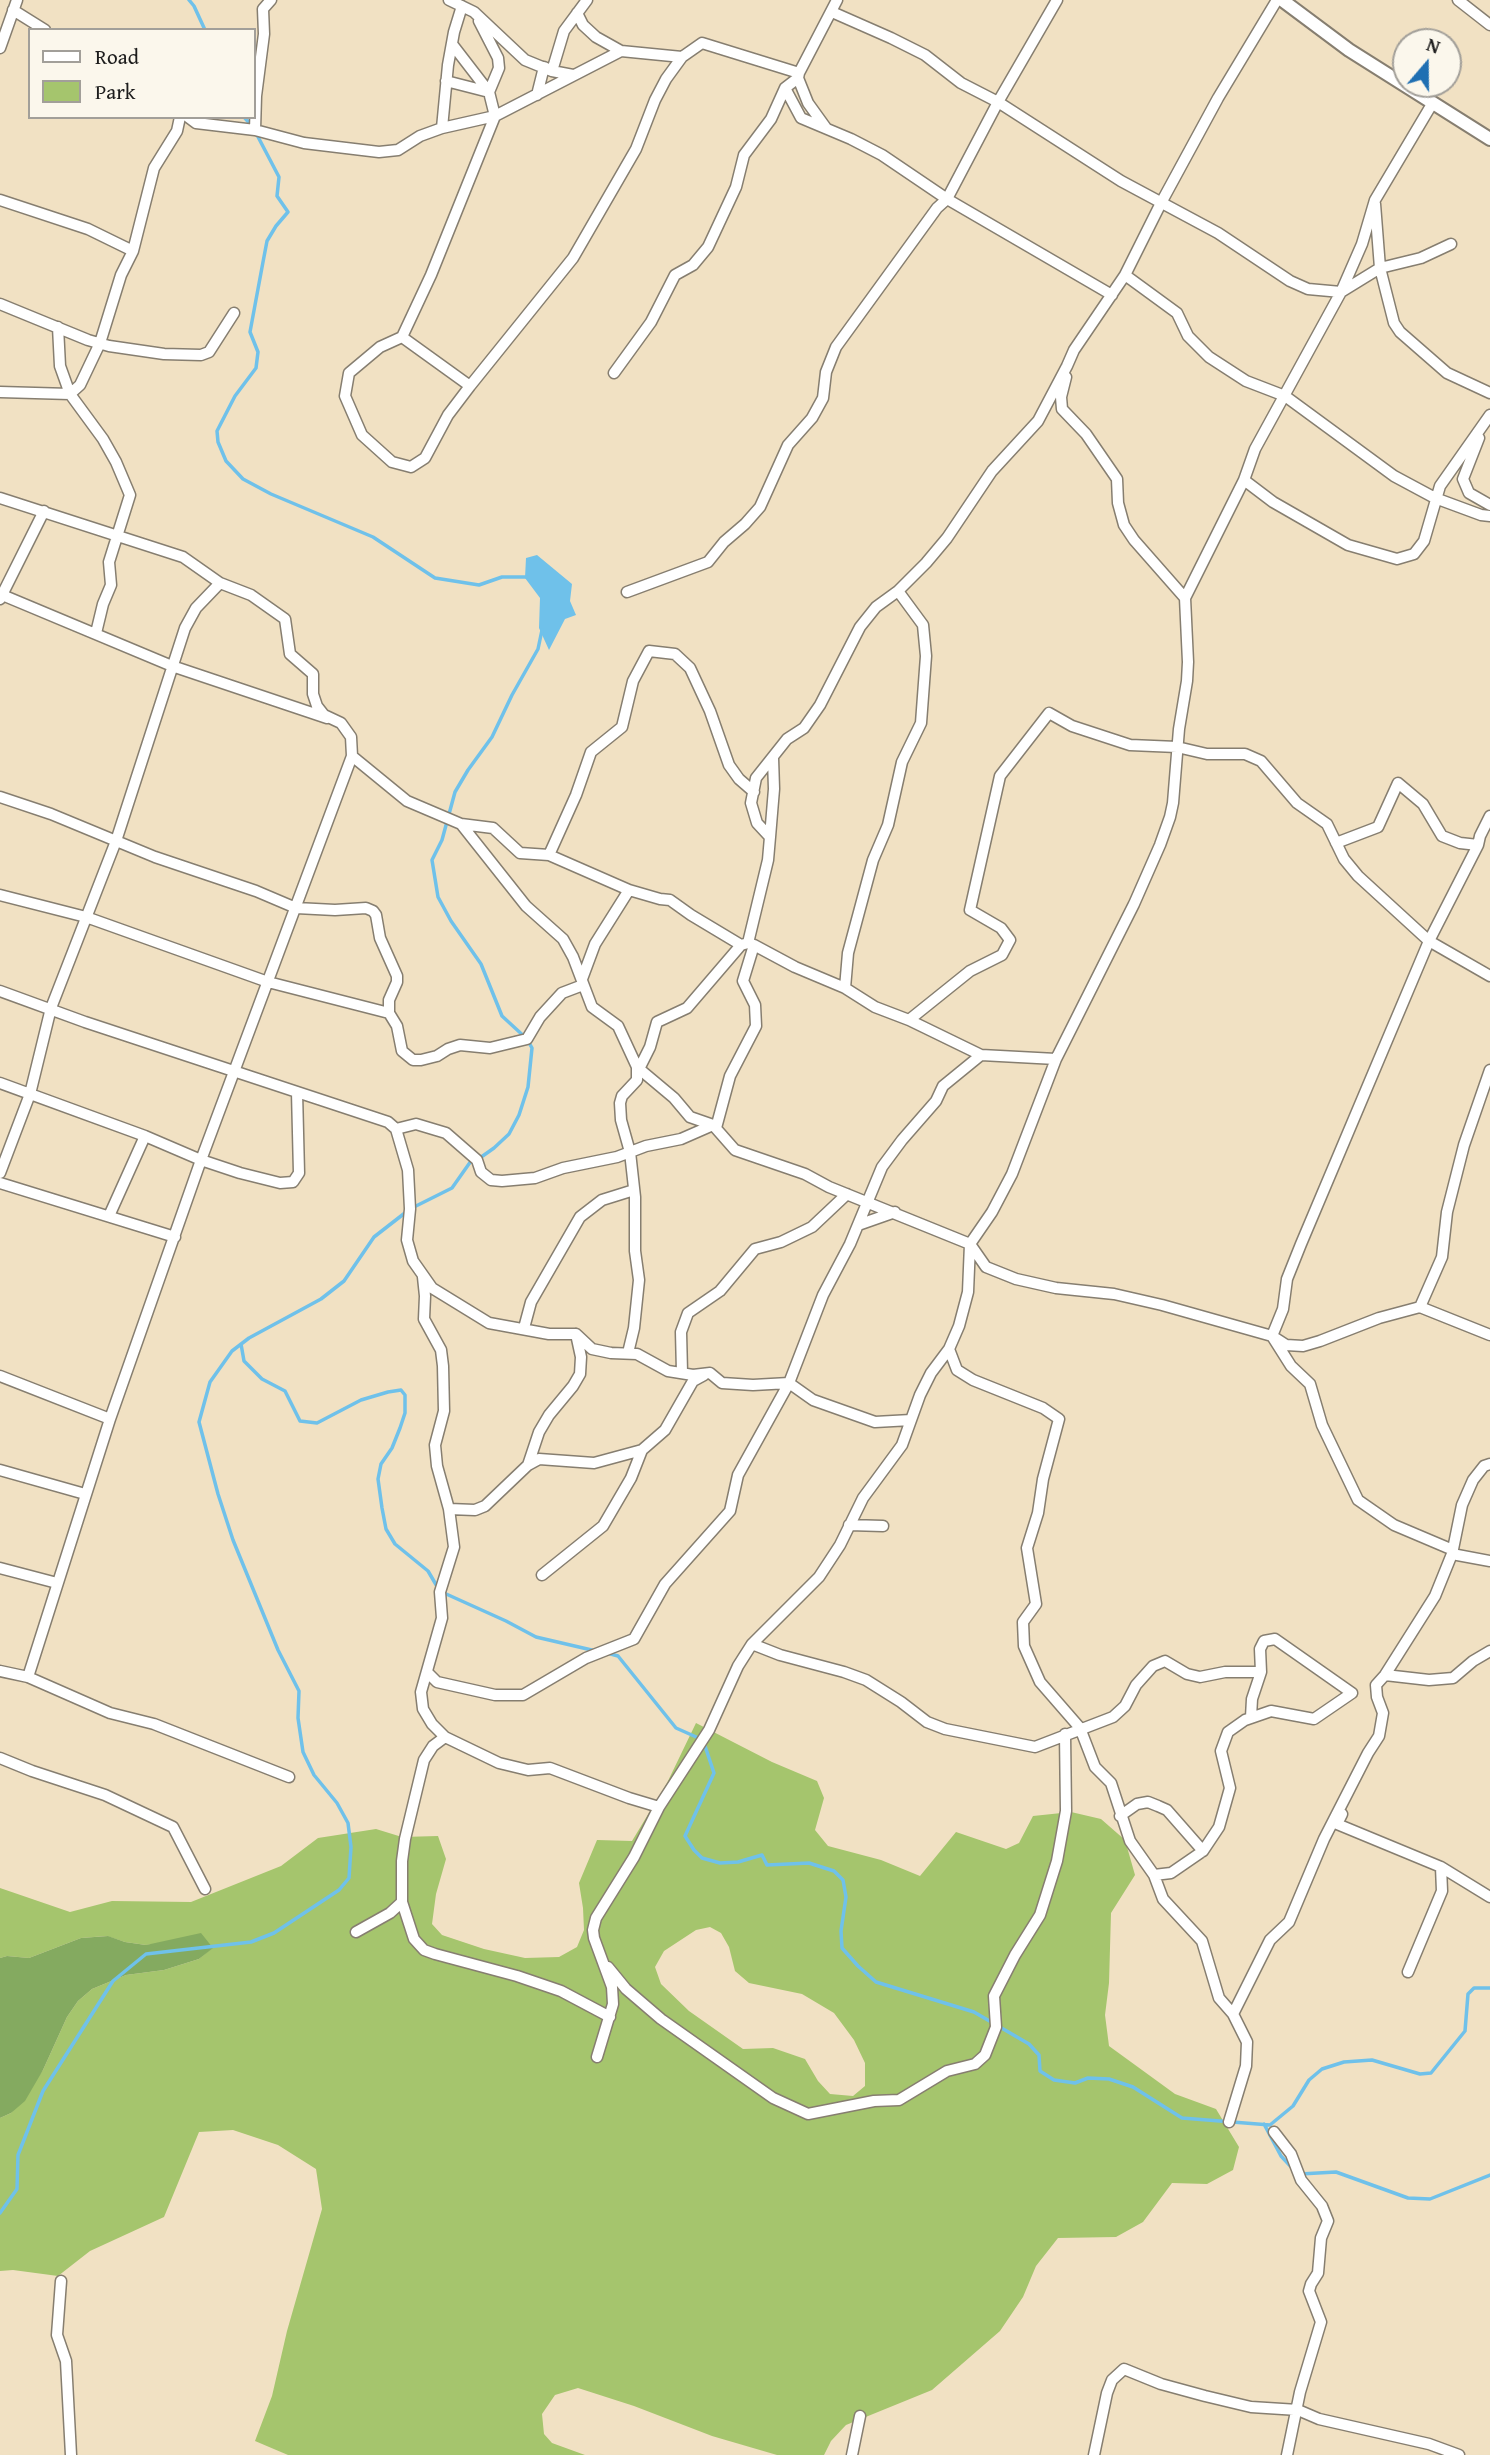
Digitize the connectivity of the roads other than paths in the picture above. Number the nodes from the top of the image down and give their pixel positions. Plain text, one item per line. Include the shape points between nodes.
1 (271, 0) edge
2 (449, 0) edge
3 (587, 0) edge
4 (837, 0) edge
5 (1057, 0) edge
6 (1277, 0) edge
7 (1282, 0) edge
8 (1458, 0) edge
9 (15, 5) edge
10 (462, 6) junction
11 (474, 12) junction
12 (832, 12) junction
13 (577, 13) junction
14 (1490, 25) edge
15 (43, 28) edge
16 (452, 44) junction
17 (0, 48) edge
18 (621, 51) junction
19 (682, 57) junction
20 (552, 71) junction
21 (574, 75) junction
22 (799, 75) junction
23 (446, 81) junction
24 (785, 88) junction
25 (489, 92) junction
26 (537, 95) junction
27 (256, 96) edge
28 (998, 102) junction
29 (1432, 104) junction
30 (495, 116) junction
31 (180, 119) edge
32 (191, 119) edge
33 (255, 119) edge
34 (442, 128) junction
35 (827, 128) junction
36 (255, 130) junction
37 (1490, 139) edge
38 (947, 199) junction
39 (0, 200) edge
40 (1375, 200) junction
41 (1161, 203) junction
42 (1451, 244) dead end
43 (133, 251) junction
44 (1380, 268) junction
45 (1125, 275) junction
46 (1341, 292) junction
47 (1112, 295) junction
48 (0, 304) edge
49 (234, 313) dead end
50 (58, 327) junction
51 (402, 337) junction
52 (100, 343) junction
53 (1068, 366) junction
54 (614, 373) dead end
55 (470, 386) junction
56 (0, 392) edge
57 (1490, 393) edge
58 (70, 394) junction
59 (1285, 396) junction
60 (1490, 415) edge
61 (1484, 425) junction
62 (1244, 480) junction
63 (0, 498) edge
64 (1434, 498) junction
65 (1490, 505) edge
66 (44, 511) junction
67 (1490, 516) edge
68 (117, 534) junction
69 (220, 583) junction
70 (898, 591) junction
71 (627, 592) dead end
72 (1, 595) edge
73 (1185, 598) junction
74 (96, 634) junction
75 (172, 666) junction
76 (341, 723) junction
77 (1177, 747) junction
78 (352, 755) junction
79 (773, 757) junction
80 (754, 792) junction
81 (0, 797) edge
82 (1490, 816) edge
83 (461, 824) junction
84 (770, 837) junction
85 (116, 841) junction
86 (1479, 841) junction
87 (1490, 842) edge
88 (1336, 843) junction
89 (549, 856) junction
90 (629, 890) junction
91 (0, 895) edge
92 (296, 908) junction
93 (86, 917) junction
94 (1429, 941) junction
95 (748, 944) junction
96 (1490, 976) edge
97 (268, 982) junction
98 (583, 982) junction
99 (845, 988) junction
100 (0, 991) edge
101 (51, 1008) junction
102 (389, 1013) junction
103 (909, 1020) junction
104 (981, 1055) junction
105 (1056, 1059) junction
106 (638, 1068) junction
107 (234, 1070) junction
108 (1490, 1070) edge
109 (0, 1083) edge
110 (297, 1092) junction
111 (30, 1094) junction
112 (714, 1126) junction
113 (396, 1129) junction
114 (145, 1136) junction
115 (629, 1152) junction
116 (201, 1160) junction
117 (0, 1173) edge
118 (0, 1183) edge
119 (634, 1190) junction
120 (847, 1194) junction
121 (868, 1201) junction
122 (895, 1212) junction
123 (109, 1216) junction
124 (858, 1225) junction
125 (175, 1237) junction
126 (970, 1244) junction
127 (422, 1272) junction
128 (1420, 1307) junction
129 (524, 1328) junction
130 (576, 1334) junction
131 (1490, 1335) edge
132 (1272, 1336) junction
133 (949, 1349) junction
134 (628, 1353) junction
135 (682, 1372) junction
136 (710, 1373) junction
137 (0, 1376) edge
138 (789, 1383) junction
139 (110, 1419) junction
140 (911, 1420) junction
141 (642, 1450) junction
142 (1490, 1464) edge
143 (528, 1465) junction
144 (0, 1470) edge
145 (85, 1494) junction
146 (449, 1509) junction
147 (849, 1525) junction
148 (883, 1526) dead end
149 (1453, 1552) junction
150 (1489, 1561) edge
151 (0, 1568) edge
152 (542, 1575) dead end
153 (57, 1583) junction
154 (752, 1644) junction
155 (1490, 1651) edge
156 (0, 1671) edge
157 (427, 1672) junction
158 (1261, 1672) junction
159 (1385, 1675) junction
160 (28, 1677) junction
161 (1383, 1713) junction
162 (1251, 1717) junction
163 (1080, 1728) junction
164 (1065, 1734) junction
165 (445, 1737) junction
166 (0, 1758) edge
167 (289, 1777) dead end
168 (659, 1807) junction
169 (1120, 1816) junction
170 (1203, 1850) junction
171 (1441, 1867) junction
172 (1154, 1875) junction
173 (205, 1889) dead end
174 (1490, 1897) edge
175 (402, 1902) junction
176 (356, 1932) dead end
177 (604, 1961) junction
178 (1408, 1972) dead end
179 (1233, 2014) junction
180 (610, 2017) junction
181 (597, 2057) dead end
182 (1229, 2122) dead end
183 (1274, 2132) dead end
184 (61, 2281) dead end
185 (1298, 2410) junction
186 (860, 2416) dead end
187 (71, 2455) edge
188 (852, 2455) edge
189 (1094, 2455) edge
190 (1287, 2455) edge
191 (1459, 2455) edge

1 - 27 street via 263,9
2 - 10 street
3 - 13 street
4 - 12 street
5 - 28 street
6 - 41 street
7 - 29 street
8 - 14 street
9 - 15 street
9 - 17 street
10 - 11 street
10 - 16 street
11 - 20 street via 525,61
11 - 25 street via 498,58 499,68
12 - 22 street
12 - 28 street via 908,45 961,83
13 - 18 street via 596,37
13 - 20 street via 564,31
16 - 23 street
16 - 25 street
18 - 19 street
18 - 21 street
19 - 22 street via 702,43
19 - 55 street via 666,79 636,149 573,258
20 - 21 street
20 - 26 street via 544,67
21 - 26 street
22 - 24 street
22 - 35 street via 808,103
23 - 25 street
23 - 34 street
24 - 35 street via 801,118
24 - 54 street via 771,119 744,155 736,187 708,247 693,265 675,275 651,322
25 - 30 street
26 - 30 street
28 - 38 street
28 - 41 street
29 - 37 street
29 - 40 street
30 - 34 street
30 - 51 street
31 - 43 street via 154,168
32 - 36 street
33 - 36 street
34 - 36 street via 398,150 379,152 304,143
35 - 38 street via 883,155
38 - 47 street
38 - 71 street via 836,347 826,372 823,398 788,445 760,507 708,562
39 - 43 street via 88,229
40 - 44 street
40 - 46 street
41 - 45 street
41 - 46 street via 1219,233 1290,281 1308,289
42 - 44 street via 1421,258
43 - 52 street
44 - 46 street
44 - 57 street via 1400,332 1447,373
45 - 47 street
45 - 59 street via 1177,313 1188,336 1209,357 1246,381
46 - 59 street
47 - 53 street via 1084,332
48 - 50 street
49 - 52 street via 209,352 201,355
50 - 52 street
50 - 58 street via 60,366
51 - 55 street
51 - 55 street via 380,347 349,373 345,396 362,435 392,462 411,467 425,458
52 - 58 street via 80,385
53 - 70 street via 1038,421 992,471 947,538
53 - 73 street via 1062,409 1117,479 1118,503 1133,540
56 - 58 street
58 - 68 street via 103,439 129,489
59 - 62 street via 1255,449
59 - 64 street via 1394,476
60 - 61 street
61 - 64 street
61 - 65 street via 1463,479 1469,493
62 - 64 street via 1348,545 1397,559 1414,554 1424,541
62 - 73 street
63 - 66 street
64 - 67 street
66 - 68 street
66 - 72 street
68 - 69 street via 183,556
68 - 74 street via 109,562 111,585
69 - 75 street via 196,608
69 - 76 street via 251,595 285,620 290,654 313,674 317,706
70 - 79 street via 876,607 860,627 820,705 804,728 787,739
70 - 99 street via 923,625 926,656 921,723 902,762 888,825 873,860 848,953
72 - 74 street
73 - 77 street via 1188,662
74 - 75 street
75 - 76 street
75 - 85 street
76 - 78 street via 351,737
77 - 88 street via 1207,754 1245,754 1261,761 1297,803 1327,824
77 - 103 street via 1130,745 1072,726 1049,713 1000,776 970,910 1001,928 1010,940 1002,956 970,971
77 - 105 street via 1173,803 1160,845
78 - 83 street via 407,801
78 - 92 street
79 - 80 street via 756,778
79 - 84 street
80 - 84 street via 751,803 757,823
80 - 89 street via 729,765 690,668 675,654 649,651 633,681 622,727 591,752
81 - 85 street
82 - 86 street
83 - 89 street via 494,828 520,853
83 - 98 street via 526,906 563,939
84 - 95 street
85 - 92 street
85 - 93 street
86 - 87 street
86 - 88 street via 1460,844 1442,836 1423,804 1398,783 1378,827
86 - 94 street
88 - 94 street via 1358,876
89 - 90 street
90 - 95 street via 670,900
90 - 98 street via 595,944
91 - 93 street
92 - 97 street
92 - 102 street via 373,911 397,976
93 - 97 street
93 - 101 street
94 - 96 street
94 - 132 street via 1291,1267
95 - 99 street
95 - 106 street via 687,1008 657,1022
95 - 112 street via 743,981 755,1005 756,1026 730,1076
97 - 102 street
97 - 107 street
98 - 102 street via 562,993 527,1040 490,1048 460,1045 421,1060 406,1057
98 - 106 street via 592,1007 618,1026
99 - 103 street via 875,1007
100 - 101 street
101 - 107 street
101 - 111 street
103 - 104 street
104 - 105 street
104 - 121 street via 943,1086 882,1167
105 - 126 street via 1012,1174
106 - 112 street via 690,1117
106 - 115 street via 637,1080 620,1103
107 - 110 street
107 - 116 street
108 - 128 street via 1464,1145 1447,1212 1442,1256
109 - 111 street
110 - 113 street via 388,1122
110 - 116 street via 299,1173 293,1182 280,1183
111 - 114 street
111 - 117 street
112 - 115 street
112 - 120 street via 735,1150
113 - 115 street via 416,1124 446,1133 477,1160 481,1172 491,1180 535,1178
113 - 127 street via 408,1170 407,1240
114 - 116 street
114 - 123 street
115 - 119 street
116 - 125 street
118 - 123 street
119 - 129 street via 602,1199 580,1217 531,1302
119 - 134 street via 639,1280
120 - 121 street
120 - 135 street via 812,1227 755,1249 720,1291 688,1313 681,1332
121 - 122 street
121 - 124 street
122 - 124 street
122 - 126 street
123 - 125 street
124 - 138 street via 822,1295
125 - 139 street
126 - 132 street via 986,1266 1016,1279 1150,1302
126 - 133 street via 968,1292
127 - 129 street via 432,1288 489,1324
127 - 146 street via 424,1319 441,1350 443,1366 444,1411 435,1445
128 - 131 street
128 - 132 street via 1303,1346 1286,1345
129 - 130 street
130 - 134 street via 592,1349
130 - 143 street via 580,1374 539,1432
132 - 149 street via 1291,1366 1310,1384 1322,1425 1358,1500 1394,1525
133 - 140 street via 931,1373
133 - 163 street via 957,1370 1059,1419 1027,1548 1036,1604 1023,1622 1024,1646 1040,1682
134 - 135 street via 668,1371
135 - 136 street
136 - 138 street via 722,1383
136 - 141 street via 693,1381 665,1430
137 - 139 street
138 - 140 street via 813,1400 875,1422
138 - 157 street via 738,1475 730,1511 665,1584 634,1639 586,1658 523,1695 495,1695 437,1682
139 - 145 street
140 - 147 street via 902,1446
141 - 143 street via 594,1463 540,1459
141 - 152 street via 603,1526
142 - 149 street via 1472,1480
143 - 146 street via 485,1506
144 - 145 street
145 - 153 street
146 - 157 street via 454,1547 440,1592 442,1618
147 - 148 street
147 - 154 street via 819,1577
149 - 150 street
149 - 159 street via 1435,1596
151 - 153 street
153 - 160 street
154 - 164 street via 866,1680 927,1722 945,1729 1035,1747
154 - 168 street via 709,1730
155 - 159 street via 1453,1678
156 - 160 street
157 - 165 street via 421,1692 423,1709
158 - 162 street
158 - 162 street via 1260,1649 1264,1641 1275,1639 1352,1693 1314,1719 1271,1711
158 - 163 street via 1200,1677 1165,1661 1153,1666 1113,1717
159 - 161 street via 1376,1685
160 - 167 street via 110,1713 154,1724
161 - 171 street via 1337,1824
161 - 179 street via 1379,1736 1324,1839 1289,1922 1270,1940
162 - 170 street via 1228,1732 1221,1751 1230,1788 1219,1827
163 - 164 street
163 - 169 street via 1095,1767 1111,1783
164 - 177 street via 1066,1811 1056,1861 1040,1914 994,1996 996,2027 985,2055 975,2064 947,2071 899,2100 808,2114 773,2098 662,2019 626,1989
165 - 168 street via 499,1763 527,1770 550,1768
165 - 175 street via 428,1753 419,1776 404,1850
166 - 173 street via 105,1794 173,1827
168 - 177 street via 596,1918 594,1938
169 - 170 street via 1137,1804 1158,1805
169 - 172 street via 1130,1841
170 - 172 street via 1171,1873
171 - 174 street
171 - 178 street via 1442,1891
172 - 179 street via 1163,1899 1202,1941 1219,1998
175 - 176 street
175 - 180 street via 414,1939 424,1950 561,1991
177 - 180 street via 612,1987
179 - 182 street via 1247,2042 1246,2066
180 - 181 street
183 - 185 street via 1328,2221 1321,2238 1318,2273 1309,2291 1321,2322
184 - 187 street via 57,2335 66,2361
185 - 189 street via 1240,2404 1161,2384 1124,2369 1107,2393
185 - 190 street
185 - 191 street
186 - 188 street

